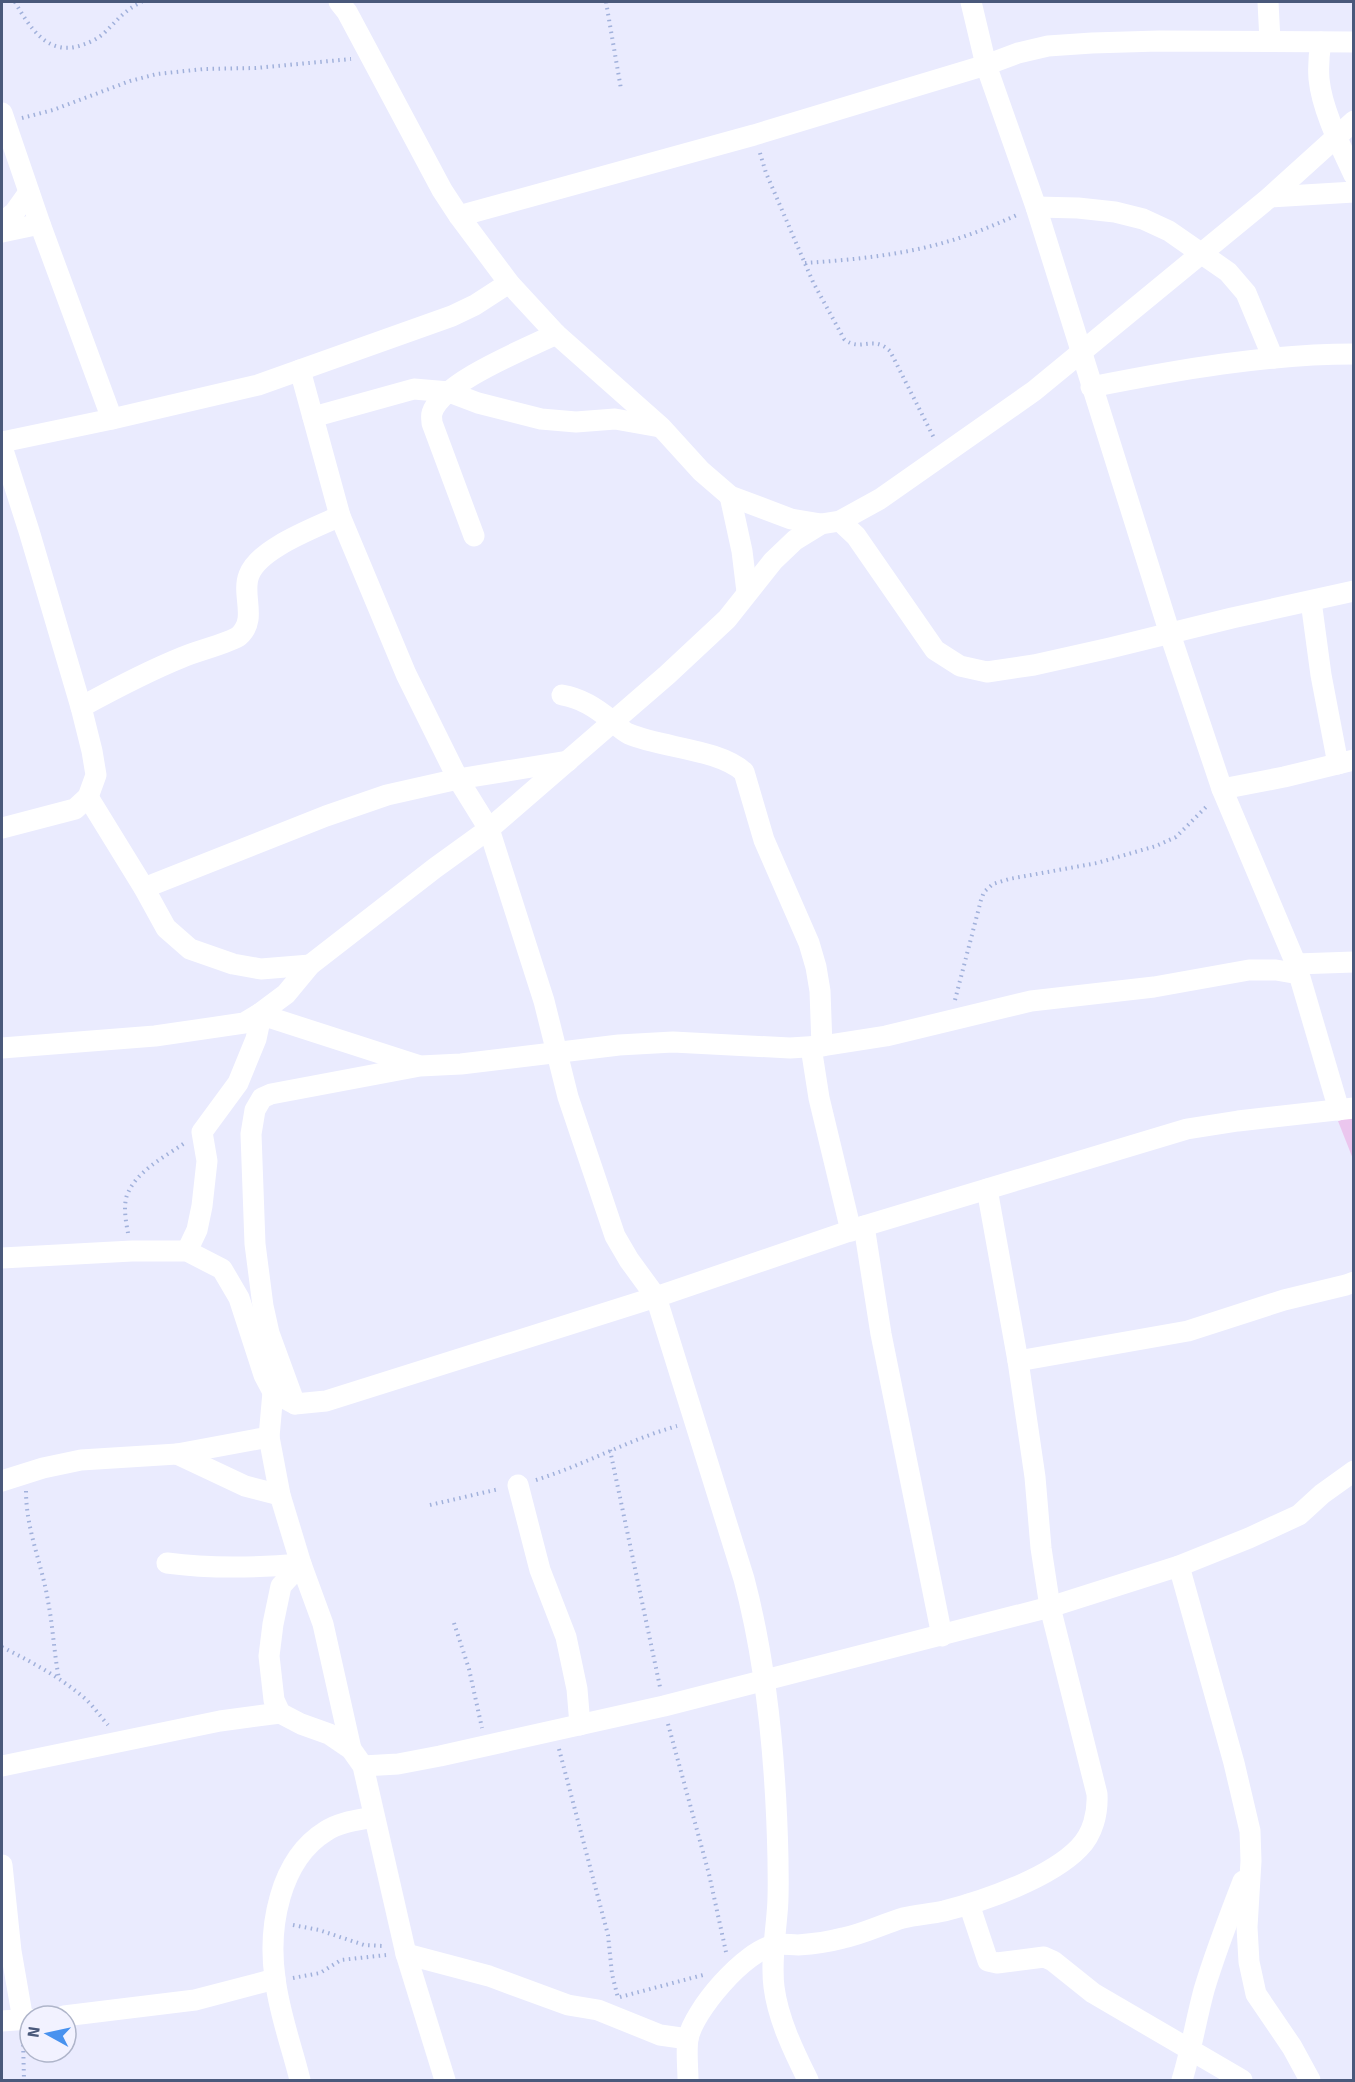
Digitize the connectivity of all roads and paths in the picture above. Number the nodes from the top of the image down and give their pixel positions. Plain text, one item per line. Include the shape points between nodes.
1 (15, 2) edge
2 (142, 2) edge
3 (339, 2) edge
4 (606, 2) edge
5 (971, 2) edge
6 (1268, 2) edge
7 (1270, 41) junction
8 (1321, 42) junction
9 (1353, 42) edge
10 (370, 57) junction
11 (987, 65) junction
12 (621, 89) dead end
13 (3, 117) edge
14 (1353, 121) edge
15 (754, 135) junction
16 (1336, 136) junction
17 (1353, 176) edge
18 (29, 192) junction
19 (1353, 192) edge
20 (1270, 197) junction
21 (1036, 207) junction
22 (459, 216) junction
23 (2, 222) edge
24 (40, 224) junction
25 (2, 232) edge
26 (1201, 253) junction
27 (805, 263) junction
28 (509, 283) junction
29 (556, 334) junction
30 (1081, 354) junction
31 (1353, 354) edge
32 (1273, 358) junction
33 (300, 370) junction
34 (1091, 387) junction
35 (449, 392) junction
36 (313, 417) junction
37 (112, 419) junction
38 (661, 427) junction
39 (2, 442) edge
40 (2, 447) edge
41 (943, 455) junction
42 (730, 496) junction
43 (340, 516) junction
44 (830, 523) junction
45 (474, 536) dead end
46 (1353, 591) edge
47 (747, 592) junction
48 (1311, 601) junction
49 (1170, 634) junction
50 (562, 695) dead end
51 (81, 707) junction
52 (613, 722) junction
53 (569, 761) junction
54 (1346, 762) edge
55 (458, 779) junction
56 (1222, 789) junction
57 (88, 797) junction
58 (2, 828) edge
59 (489, 830) junction
60 (144, 888) junction
61 (1353, 962) edge
62 (310, 965) junction
63 (1298, 969) junction
64 (259, 1014) junction
65 (951, 1022) junction
66 (816, 1046) junction
67 (2, 1048) edge
68 (556, 1053) junction
69 (420, 1066) junction
70 (1346, 1109) edge
71 (202, 1132) junction
72 (987, 1189) junction
73 (857, 1229) junction
74 (132, 1251) junction
75 (187, 1251) junction
76 (2, 1258) edge
77 (1353, 1282) edge
78 (657, 1297) junction
79 (1018, 1361) junction
80 (273, 1392) junction
81 (295, 1404) junction
82 (695, 1420) junction
83 (269, 1437) junction
84 (610, 1450) junction
85 (177, 1454) junction
86 (26, 1473) junction
87 (1352, 1474) edge
88 (2, 1481) edge
89 (518, 1485) junction
90 (280, 1495) junction
91 (430, 1505) dead end
92 (166, 1563) dead end
93 (301, 1564) junction
94 (1179, 1566) junction
95 (1050, 1607) junction
96 (454, 1623) dead end
97 (942, 1635) junction
98 (2, 1647) edge
99 (59, 1679) junction
100 (764, 1681) junction
101 (664, 1706) junction
102 (280, 1713) junction
103 (580, 1725) junction
104 (554, 1731) junction
105 (122, 1741) junction
106 (486, 1746) junction
107 (357, 1757) junction
108 (2, 1766) edge
109 (374, 1816) junction
110 (1251, 1861) junction
111 (2, 1865) edge
112 (969, 1904) junction
113 (275, 1920) junction
114 (774, 1945) junction
115 (404, 1949) junction
116 (734, 1966) junction
117 (275, 1979) junction
118 (618, 1998) junction
119 (622, 2004) dead end
120 (78, 2014) edge
121 (18, 2020) edge
122 (688, 2039) junction
123 (1191, 2050) junction
124 (22, 2064) edge
125 (24, 2080) edge
126 (300, 2080) edge
127 (445, 2080) edge
128 (688, 2080) edge
129 (808, 2080) edge
130 (1182, 2080) edge
131 (1242, 2080) edge
132 (1310, 2080) edge

1 - 2 path via 29,24 52,46 61,49 89,43 126,10
3 - 10 street
4 - 12 path
5 - 11 street
6 - 7 street
7 - 8 street
7 - 11 street via 1048,45
8 - 9 street
8 - 16 street via 1319,80
10 - 13 path via 157,74 53,110
10 - 22 street
11 - 15 street
11 - 21 street
13 - 18 street
14 - 16 street
15 - 22 street
15 - 27 path
16 - 17 street
16 - 20 street
18 - 23 street
18 - 24 street
19 - 20 street
20 - 26 street
21 - 26 street via 1115,212 1143,219
21 - 27 path via 944,243
21 - 30 street
22 - 28 street
24 - 25 street
24 - 37 street
26 - 30 street
26 - 32 street via 1228,272 1246,293
27 - 41 path via 844,339 858,345 877,342 890,351
28 - 29 street
28 - 33 street via 452,316
29 - 35 street via 488,365
29 - 38 street
30 - 34 street
30 - 41 street
31 - 32 street
32 - 34 street
33 - 36 street
33 - 37 street via 258,385
34 - 49 street
35 - 36 street via 414,389
35 - 38 street via 541,419 615,419
35 - 45 street via 432,413 432,423
36 - 43 street
37 - 39 street
38 - 42 street
40 - 51 street
41 - 44 street via 880,499
42 - 44 street via 791,519
42 - 47 street
43 - 51 street via 273,550 255,564 248,576 249,616 237,637 130,680
43 - 55 street via 406,674
44 - 47 street via 795,540
44 - 49 street via 856,536 935,650 960,666 987,672
46 - 48 street
47 - 52 street via 727,619
48 - 49 street
48 - 54 street via 1321,675
49 - 56 street
50 - 52 street via 586,702
51 - 57 street via 96,774
52 - 53 street
52 - 66 street via 627,733 720,758 744,772 764,840 816,967 820,991
53 - 55 street
53 - 59 street
54 - 56 street
55 - 59 street
55 - 60 street via 387,795 326,816
56 - 63 street
56 - 65 path via 1176,837 1156,846 1097,863 993,884 984,892
57 - 58 street via 75,809
57 - 60 street
59 - 62 street
59 - 68 street via 544,1001
60 - 62 street via 166,928 190,949 261,969
61 - 63 street
62 - 64 street via 286,994
63 - 65 street via 1248,970 1154,987 1031,1002
63 - 70 street
64 - 67 street via 244,1023 155,1036
64 - 69 street
64 - 71 street via 256,1040 238,1083
65 - 66 street
66 - 68 street via 673,1042
66 - 73 street via 819,1098
68 - 69 street
68 - 78 street via 615,1236
69 - 81 street via 271,1094 262,1098 255,1110 251,1134 255,1244 263,1306
70 - 72 street via 1187,1129
71 - 74 path via 155,1161 127,1196 126,1221
71 - 75 street via 207,1161 202,1206 198,1230
72 - 73 street
72 - 79 street
73 - 78 street
73 - 97 street
74 - 75 street
74 - 76 street
75 - 80 street via 222,1269 239,1298 264,1376
77 - 79 street via 1188,1331
78 - 81 street via 361,1392
78 - 82 street
79 - 95 street
80 - 81 street
80 - 83 street
82 - 84 path
82 - 100 street via 744,1579
83 - 85 street
83 - 90 street
84 - 89 path via 553,1475
84 - 101 path
85 - 86 street via 81,1460
85 - 90 street via 245,1486
86 - 88 street
86 - 99 path via 27,1515 48,1601
87 - 94 street via 1299,1515
89 - 91 path
89 - 103 street via 540,1570 566,1637
90 - 93 street
92 - 93 street via 238,1568
93 - 102 street via 280,1586 273,1624 269,1656 274,1700
93 - 107 street via 323,1624
94 - 95 street
94 - 110 street via 1234,1763 1250,1831
95 - 97 street
95 - 112 street via 1098,1809 1080,1848 1057,1865
96 - 106 path
97 - 100 street
98 - 99 path
99 - 105 path via 84,1698
100 - 101 street
100 - 114 street via 778,1859
101 - 103 street
101 - 116 path
102 - 105 street
102 - 107 street via 330,1734
103 - 104 street
104 - 106 street
104 - 118 path via 608,1935
105 - 108 street
106 - 107 street via 398,1764
107 - 109 street
109 - 113 street via 327,1830 307,1847 292,1866
109 - 115 street
110 - 123 street via 1220,1940
110 - 132 street via 1247,1927 1256,1994
111 - 121 street
112 - 114 street via 901,1918 844,1938
112 - 123 street via 988,1961 1044,1957 1093,1993
113 - 115 path via 363,1945
113 - 117 street
114 - 116 street
114 - 129 street via 777,2002
115 - 117 path via 341,1960 312,1976
115 - 122 street via 547,1999 598,2010 660,2035
115 - 127 street
116 - 118 path
116 - 122 street via 699,2014
117 - 120 street via 195,2000
117 - 126 street
118 - 119 path
122 - 128 street
123 - 130 street
123 - 131 street
124 - 125 path

